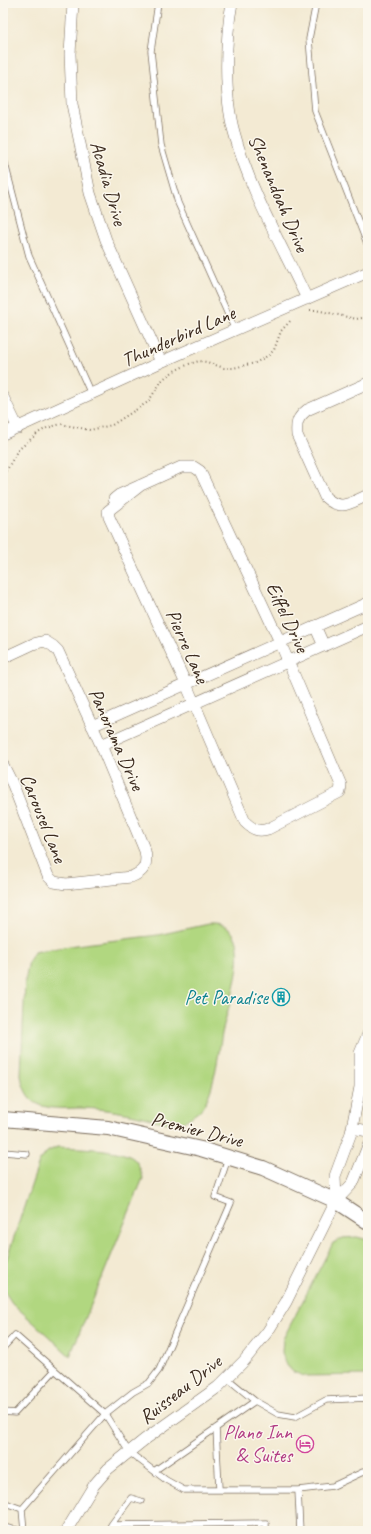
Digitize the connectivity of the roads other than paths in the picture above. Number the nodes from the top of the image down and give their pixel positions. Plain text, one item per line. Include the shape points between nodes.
1 (73, 3) edge
2 (158, 3) edge
3 (232, 3) edge
4 (316, 3) edge
5 (3, 156) edge
6 (368, 246) edge
7 (368, 272) edge
8 (307, 298) junction
9 (235, 330) junction
10 (161, 362) junction
11 (368, 383) edge
12 (91, 394) junction
13 (3, 396) edge
14 (18, 428) junction
15 (3, 434) edge
16 (141, 485) joint
17 (368, 495) edge
18 (368, 603) edge
19 (316, 626) junction
20 (368, 626) edge
21 (280, 642) junction
22 (324, 646) junction
23 (3, 658) edge
24 (289, 662) junction
25 (186, 684) junction
26 (194, 704) junction
27 (92, 726) junction
28 (101, 745) junction
29 (3, 766) edge
30 (8, 787) edge
31 (256, 830) joint
32 (54, 882) joint
33 (368, 1034) edge
34 (364, 1084) edge
35 (3, 1119) edge
36 (352, 1128) junction
37 (368, 1131) edge
38 (368, 1146) edge
39 (3, 1152) edge
40 (27, 1154) dead end
41 (228, 1157) junction
42 (336, 1201) junction
43 (368, 1222) edge
44 (3, 1348) edge
45 (55, 1370) junction
46 (227, 1378) junction
47 (368, 1398) edge
48 (255, 1401) junction
49 (3, 1412) edge
50 (106, 1414) junction
51 (216, 1428) junction
52 (129, 1452) junction
53 (154, 1471) junction
54 (368, 1472) edge
55 (219, 1489) junction
56 (298, 1490) junction
57 (3, 1500) edge
58 (141, 1501) dead end
59 (22, 1509) junction
60 (3, 1527) edge
61 (110, 1528) edge
62 (21, 1531) edge
63 (24, 1531) edge
64 (66, 1531) edge
65 (266, 1531) edge
66 (300, 1531) edge

1 - 10 street, Acadia Drive via 70,54 72,104 90,193 106,240
2 - 9 lane via 151,51 161,144 178,203
3 - 8 street, Shenandoah Drive via 228,21 227,60 233,131 247,174
4 - 6 lane via 309,39 315,111
5 - 12 lane via 29,256
7 - 8 street, Thunderbird Lane
8 - 9 street, Thunderbird Lane
9 - 10 street, Thunderbird Lane
10 - 12 street, Thunderbird Lane
11 - 17 street via 307,410 296,424 297,435 325,497 332,504 344,506
12 - 14 street, Thunderbird Lane
13 - 14 street
14 - 15 street, Thunderbird Lane
16 - 21 street, Eiffel Drive via 181,467 194,467 200,472
16 - 25 street, Pierre Lane via 108,511 109,518
18 - 19 street
19 - 21 street
19 - 22 street
20 - 22 street
21 - 24 street, Eiffel Drive
21 - 25 street
22 - 24 street
23 - 27 street, Panorama Drive via 45,641 53,646
24 - 26 street
24 - 31 street, Eiffel Drive via 341,785 340,792 268,829
25 - 26 street, Pierre Lane
25 - 27 street
26 - 28 street
26 - 31 street, Pierre Lane via 245,822
27 - 28 street, Panorama Drive
28 - 32 street, Panorama Drive via 146,851 146,864 138,875 131,877 66,884
29 - 30 street, Carousel Lane
30 - 32 street, Carousel Lane via 48,876
33 - 34 street, Ruisseau Drive via 360,1053
34 - 36 street, Ruisseau Drive
35 - 41 street, Premier Drive via 108,1128
36 - 37 street
36 - 42 street, Ruisseau Drive via 335,1176
38 - 42 street, Ruisseau Drive via 353,1183
39 - 40 lane
41 - 42 street, Premier Drive via 264,1168
41 - 50 lane via 215,1197 231,1203 159,1370 149,1383 132,1392
42 - 43 street, Premier Drive
42 - 46 street, Ruisseau Drive via 286,1302 268,1331
44 - 45 lane via 15,1336
45 - 49 lane via 15,1413
45 - 50 lane
46 - 48 lane
46 - 52 street, Ruisseau Drive
47 - 48 lane via 326,1400 295,1417 278,1414
48 - 51 lane
50 - 52 lane
50 - 59 lane
51 - 53 lane
51 - 55 lane
52 - 53 lane
52 - 64 street, Ruisseau Drive via 108,1469 94,1485
53 - 55 lane via 184,1490
54 - 56 lane via 333,1486
55 - 56 lane
56 - 66 lane
57 - 59 lane
58 - 61 lane via 131,1498
59 - 63 lane
60 - 62 lane
61 - 65 lane via 266,1523

